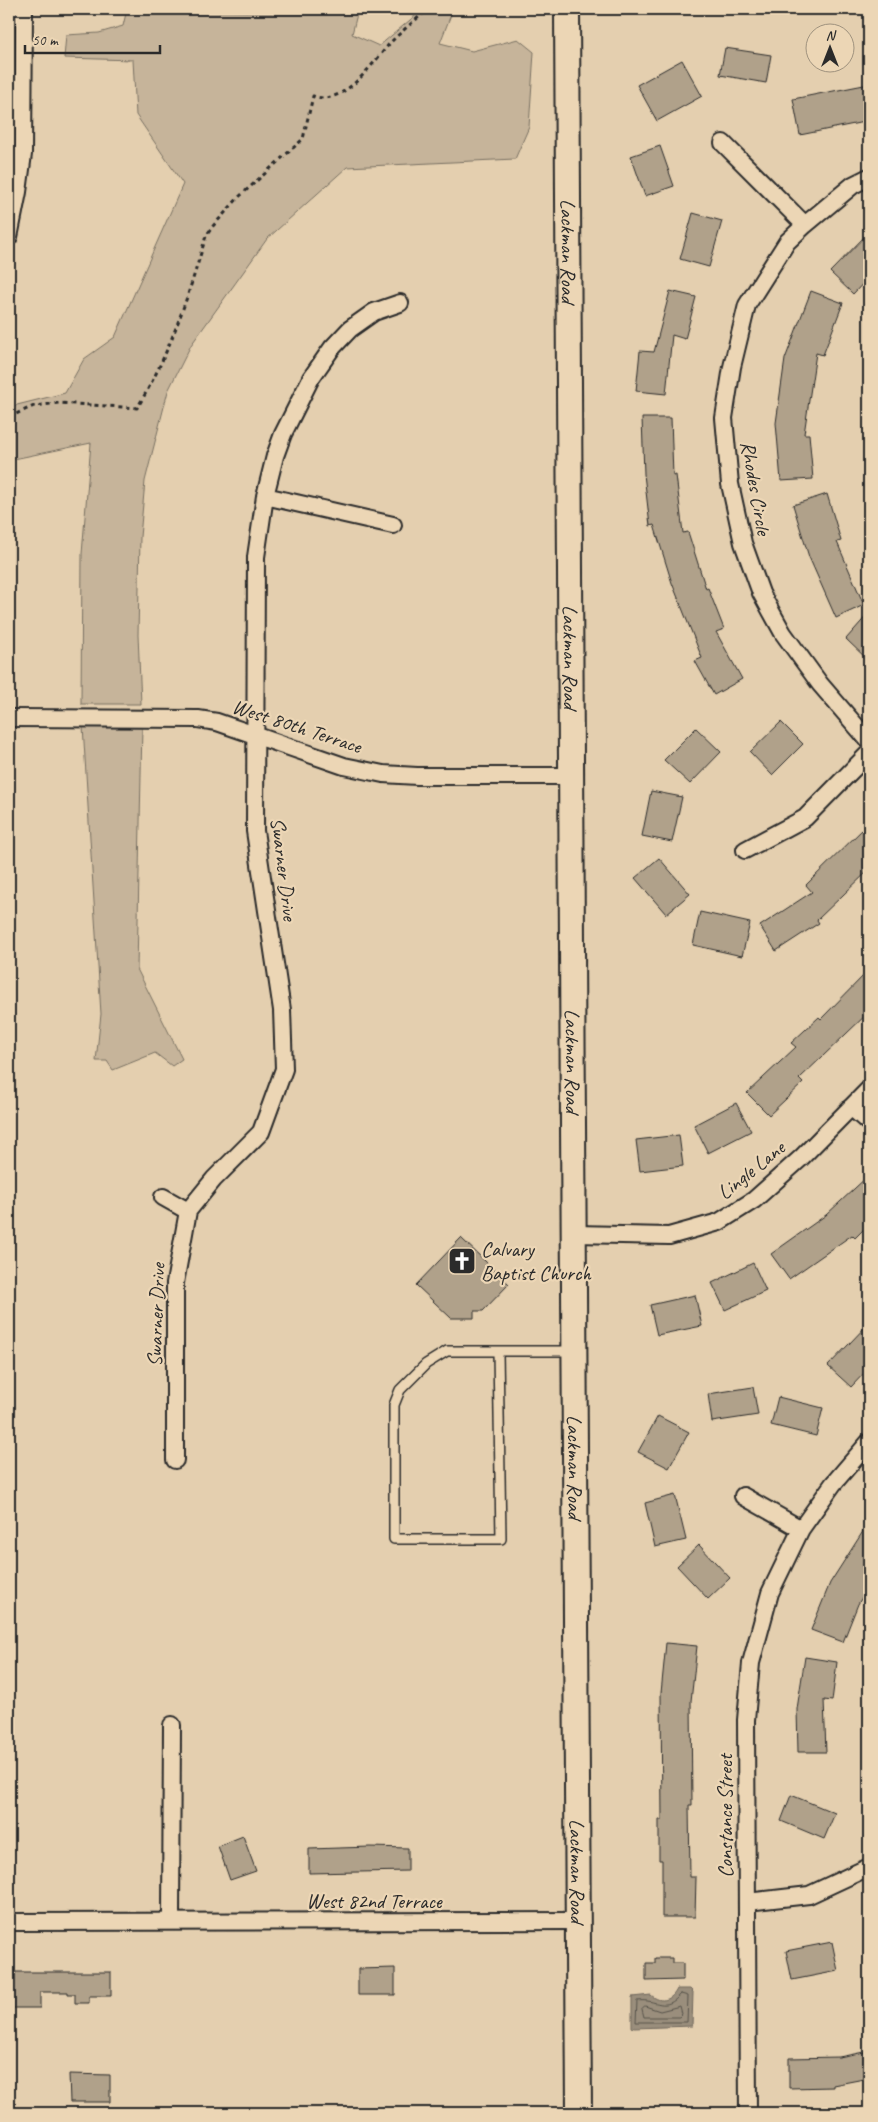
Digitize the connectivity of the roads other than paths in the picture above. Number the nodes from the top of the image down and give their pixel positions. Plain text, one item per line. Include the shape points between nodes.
1 (24, 9) edge
2 (567, 9) edge
3 (723, 143) dead end
4 (869, 176) edge
5 (13, 191) edge
6 (805, 224) junction
7 (9, 237) edge
8 (400, 302) dead end
9 (265, 496) junction
10 (393, 525) dead end
11 (9, 718) edge
12 (256, 735) junction
13 (869, 741) edge
14 (869, 754) edge
15 (572, 776) junction
16 (745, 850) dead end
17 (869, 1089) edge
18 (852, 1107) junction
19 (869, 1123) edge
20 (163, 1197) dead end
21 (188, 1211) junction
22 (575, 1234) junction
23 (498, 1351) junction
24 (576, 1351) junction
25 (869, 1442) edge
26 (175, 1460) dead end
27 (743, 1496) dead end
28 (801, 1528) junction
29 (172, 1725) dead end
30 (869, 1867) edge
31 (747, 1902) junction
32 (171, 1921) junction
33 (576, 1921) junction
34 (9, 1922) edge
35 (579, 2113) edge
36 (748, 2113) edge

1 - 5 street via 23,154
2 - 15 main road, Lackman Road
3 - 6 street
4 - 6 street, Rhodes Circle
5 - 7 street
6 - 13 street, Rhodes Circle via 787,242 747,305 724,418 730,484 743,543 761,593 783,633 820,684
8 - 9 street, Swarner Drive via 374,312 350,329 311,378 283,434
9 - 10 street
9 - 12 street, Swarner Drive via 256,557
11 - 12 street, West 80th Terrace via 198,719
12 - 15 street, West 80th Terrace via 344,766 384,774
12 - 21 street, Swarner Drive via 255,831 282,1010 284,1069 261,1132 214,1178
14 - 16 street via 805,818
15 - 22 main road, Lackman Road
17 - 18 street, Lingle Lane
18 - 19 street
18 - 22 street, Lingle Lane via 754,1200 719,1222 668,1236
20 - 21 street
21 - 26 street, Swarner Drive via 175,1283
22 - 24 main road, Lackman Road
23 - 23 lane via 447,1351 426,1364 400,1390 394,1405 394,1539 501,1539
23 - 24 lane
24 - 33 main road, Lackman Road
25 - 28 street, Constance Street
27 - 28 street
28 - 31 street, Constance Street via 770,1592 751,1663 746,1720
29 - 32 street
30 - 31 street via 810,1895
31 - 36 street, Constance Street
32 - 33 street, West 82nd Terrace
32 - 34 street, West 82nd Terrace
33 - 35 main road, Lackman Road

